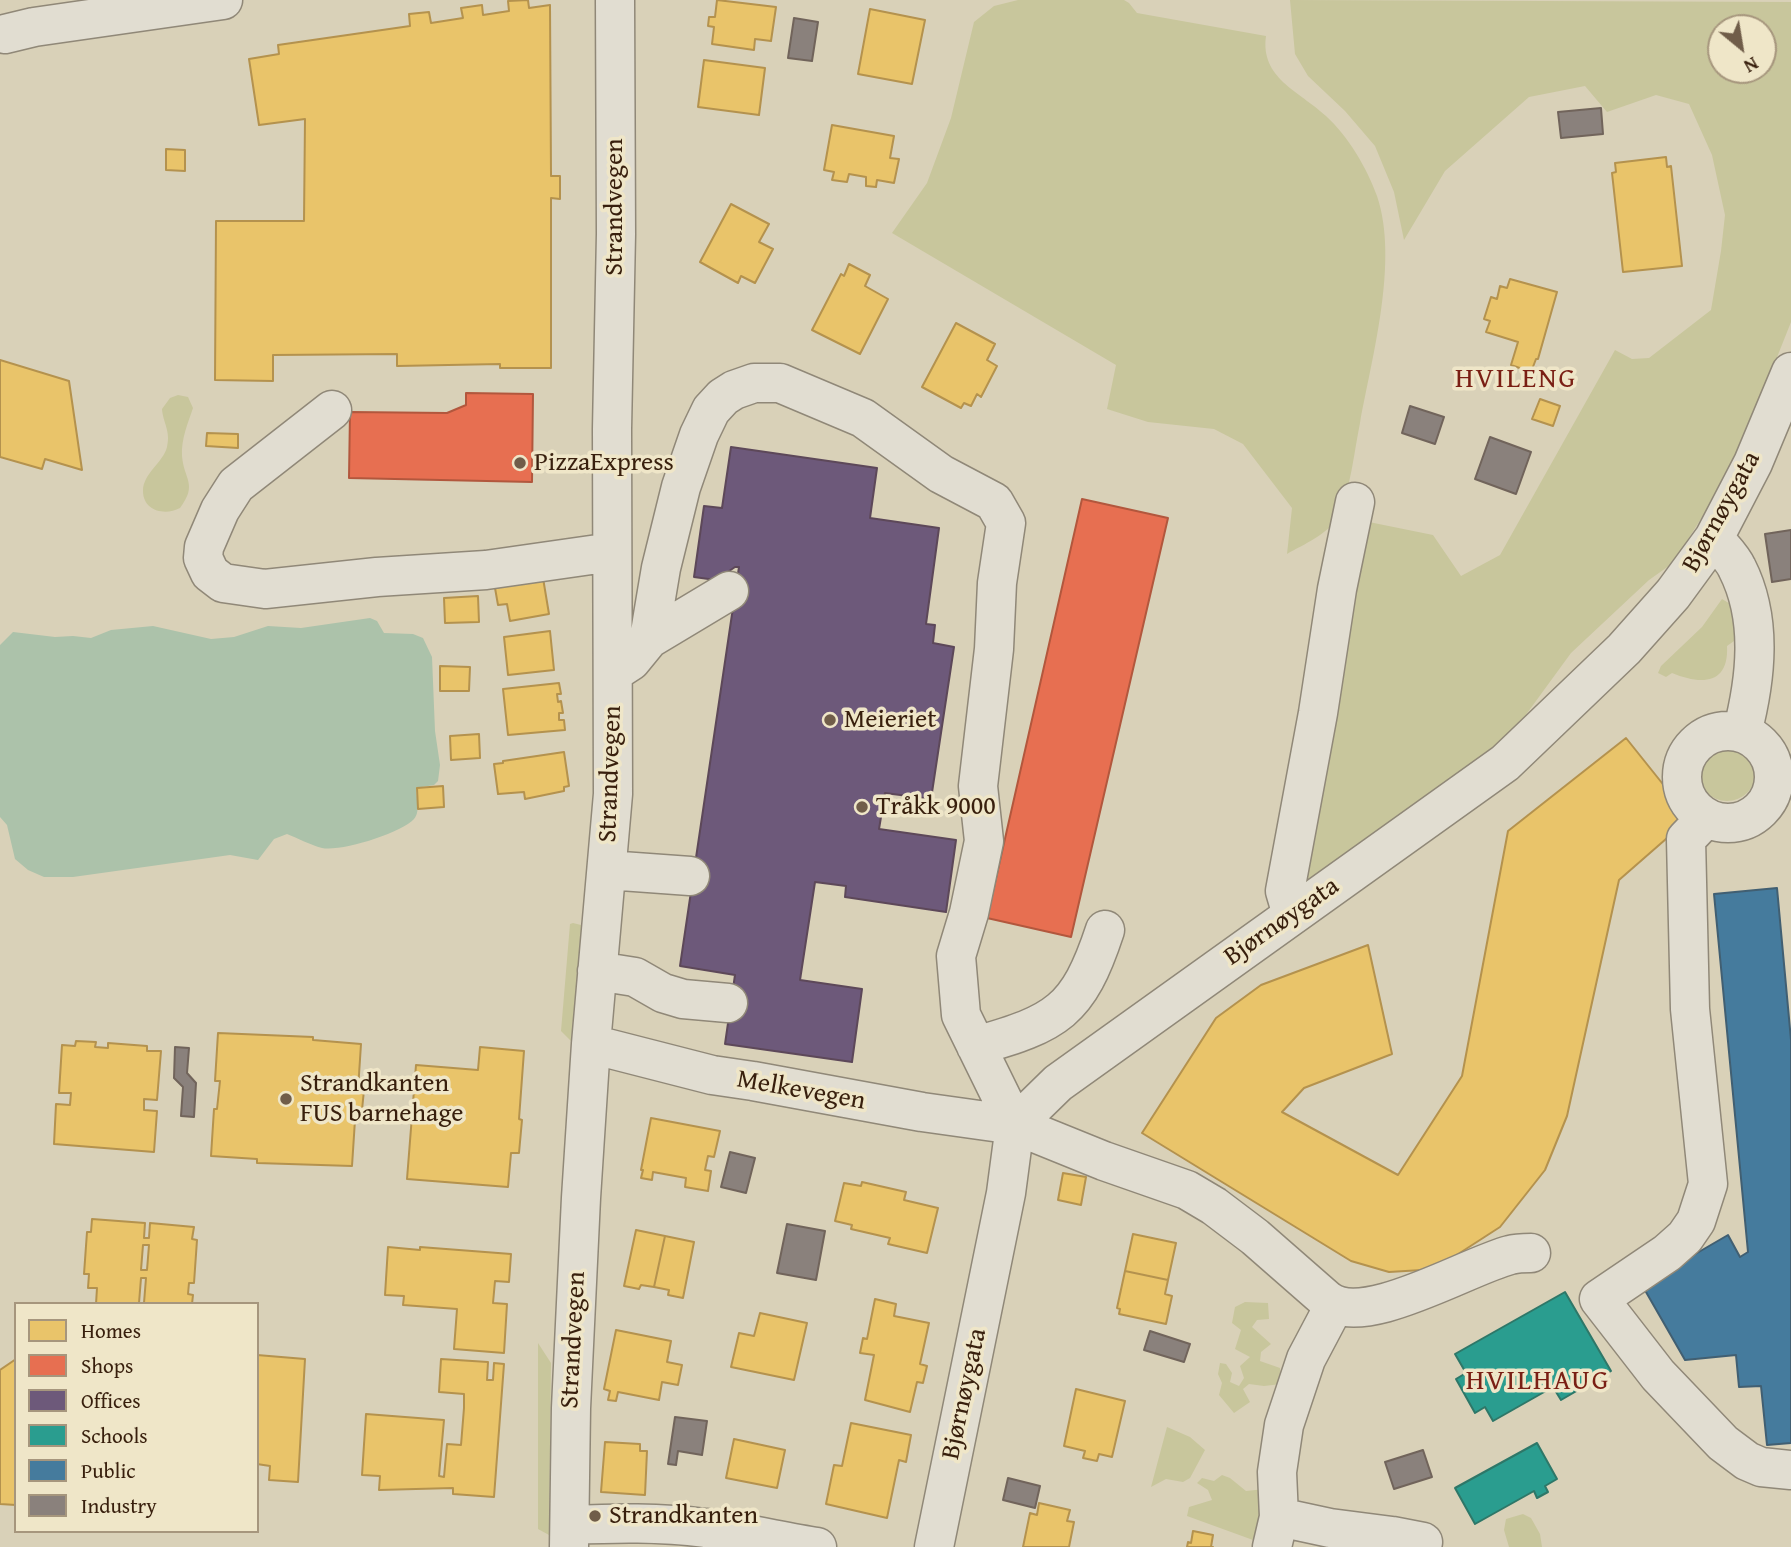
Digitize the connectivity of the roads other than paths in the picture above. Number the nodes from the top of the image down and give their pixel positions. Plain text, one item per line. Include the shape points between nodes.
1 (223, 0) edge
2 (615, 0) edge
3 (5, 34) dead end
4 (1791, 372) edge
5 (332, 410) dead end
6 (1354, 502) dead end
7 (1714, 538) junction
8 (612, 552) junction
9 (729, 591) dead end
10 (649, 639) junction
11 (614, 672) junction
12 (1742, 733) junction
13 (1706, 818) junction
14 (607, 870) junction
15 (690, 876) dead end
16 (1292, 915) junction
17 (1105, 930) dead end
18 (597, 971) junction
19 (727, 1003) dead end
20 (591, 1044) junction
21 (976, 1046) junction
22 (1015, 1125) junction
23 (1531, 1253) dead end
24 (1334, 1306) junction
25 (1791, 1470) edge
26 (1275, 1532) edge
27 (569, 1536) edge
28 (1423, 1542) dead end
29 (817, 1547) edge
30 (934, 1547) edge

1 - 3 street
2 - 8 street, Strandvegen
4 - 7 street, Bjørnøygata via 1753,463
5 - 8 street via 236,485 220,510 203,558 210,573 223,583 265,589 486,570
6 - 16 street via 1285,891
7 - 12 street via 1736,565 1752,612 1752,692
7 - 16 street, Bjørnøygata via 1624,649 1505,763
8 - 11 street, Strandvegen
9 - 10 street
10 - 11 street via 631,661
10 - 21 street via 661,568 686,474 711,410 734,390 754,383 780,383 863,418 933,468 994,502 1006,523 978,786 984,841 956,956 961,1016
11 - 14 street, Strandvegen
12 - 13 street via 1712,734 1688,752 1682,782 1690,803
12 - 13 street via 1761,745 1773,764 1771,795 1763,808 1737,823
13 - 25 street via 1686,839 1690,1009 1709,1184 1696,1222 1685,1237 1598,1299 1658,1375 1723,1443 1761,1467
14 - 15 street
14 - 18 street, Strandvegen
16 - 22 street, Bjørnøygata via 1058,1083
17 - 21 street via 1083,983 1063,1009 1037,1027
18 - 19 street via 635,977 683,999
18 - 20 street, Strandvegen
20 - 22 street, Melkevegen via 712,1075
20 - 27 street, Strandvegen via 570,1408
21 - 22 street
22 - 24 street, Melkevegen via 1186,1190 1238,1223
22 - 30 street, Bjørnøygata via 1006,1193
23 - 24 street via 1510,1255 1375,1305 1355,1309
24 - 26 street via 1306,1359 1284,1425
26 - 28 street via 1330,1528
27 - 29 street via 623,1523 685,1526

